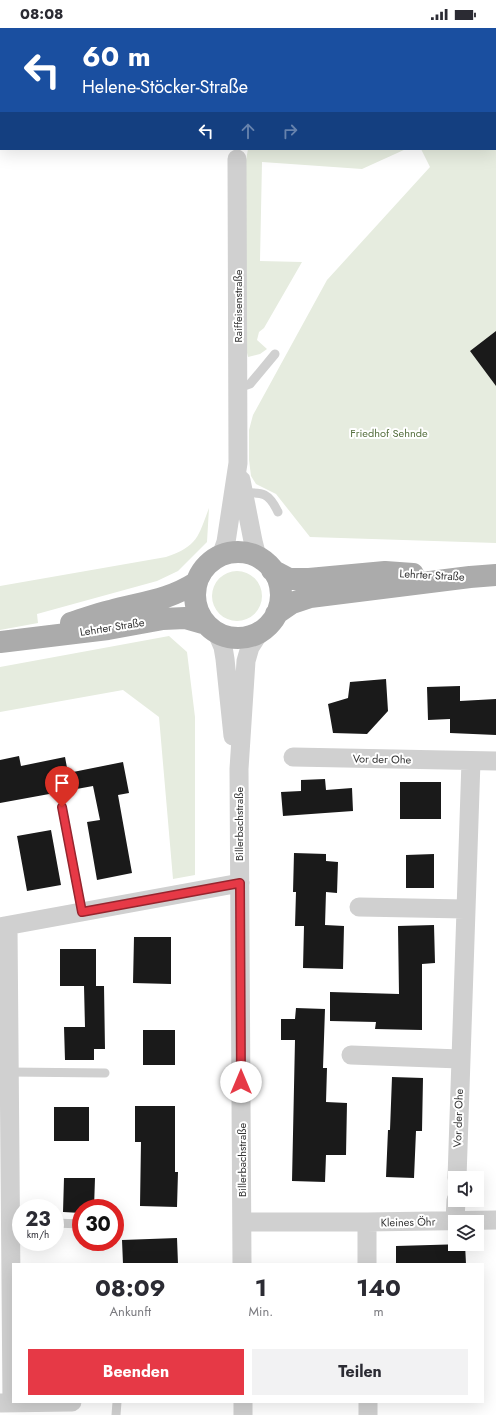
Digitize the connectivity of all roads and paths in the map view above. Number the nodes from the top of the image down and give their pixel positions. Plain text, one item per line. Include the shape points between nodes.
1 (238, 154) edge
2 (275, 354) dead end
3 (238, 388) junction
4 (238, 463) junction
5 (244, 493) junction
6 (278, 512) dead end
7 (221, 556) junction
8 (265, 564) junction
9 (496, 575) edge
10 (470, 577) junction
11 (197, 582) junction
12 (276, 614) junction
13 (211, 628) junction
14 (259, 633) junction
15 (9, 641) edge
16 (293, 757) dead end
17 (471, 761) junction
18 (496, 761) edge
19 (239, 769) junction
20 (62, 807) dead end
21 (240, 883) junction
22 (359, 907) dead end
23 (465, 909) junction
24 (82, 912) junction
25 (4, 926) edge
26 (351, 1055) dead end
27 (460, 1059) junction
28 (9, 1072) junction
29 (105, 1073) dead end
30 (456, 1171) edge
31 (15, 1199) edge
32 (484, 1220) edge
33 (496, 1220) edge
34 (448, 1221) edge
35 (242, 1222) junction
36 (367, 1222) junction
37 (14, 1251) edge
38 (14, 1263) edge
39 (242, 1263) edge
40 (368, 1263) edge
41 (12, 1295) edge
42 (6, 1402) edge
43 (117, 1403) edge
44 (243, 1403) edge
45 (368, 1403) edge
46 (116, 1415) edge
47 (243, 1415) edge
48 (368, 1415) edge

1 - 3 street, Raiffeisenstraße
2 - 3 lane via 250,384
3 - 4 street, Raiffeisenstraße
4 - 5 street, Raiffeisenstraße
4 - 7 street, Raiffeisenstraße via 226,542
5 - 6 lane via 260,492 269,497
5 - 8 street, Raiffeisenstraße
7 - 8 main road via 245,553
7 - 11 main road via 210,562
8 - 10 main road, Lehrter Straße via 289,579 385,572
8 - 12 main road via 278,580 280,603
9 - 10 main road
10 - 12 main road, Lehrter Straße via 310,597 292,603
11 - 13 main road via 195,597 198,611
11 - 15 main road, Lehrter Straße via 165,599 109,611
12 - 14 main road
13 - 14 main road via 231,638 245,638
13 - 15 main road, Lehrter Straße via 185,618 163,619
13 - 19 street, Billerbachstraße via 223,647 230,717
14 - 19 street, Billerbachstraße via 250,647 246,661
16 - 17 street, Vor der Ohe
17 - 18 street, Vor der Ohe
17 - 23 street, Vor der Ohe
19 - 21 street, Billerbachstraße
20 - 24 lane
21 - 24 street
21 - 35 street, Billerbachstraße
22 - 23 street
23 - 27 street, Vor der Ohe
24 - 25 street
25 - 28 street
26 - 27 street
27 - 30 street, Vor der Ohe
28 - 29 lane
28 - 31 street
32 - 33 street, Kleines Öhr
34 - 36 street, Kleines Öhr
35 - 36 street, Kleines Öhr
35 - 39 street, Billerbachstraße
36 - 40 street, Kleines Öhr
37 - 38 street
41 - 42 street
43 - 46 lane
44 - 47 street
45 - 48 street

